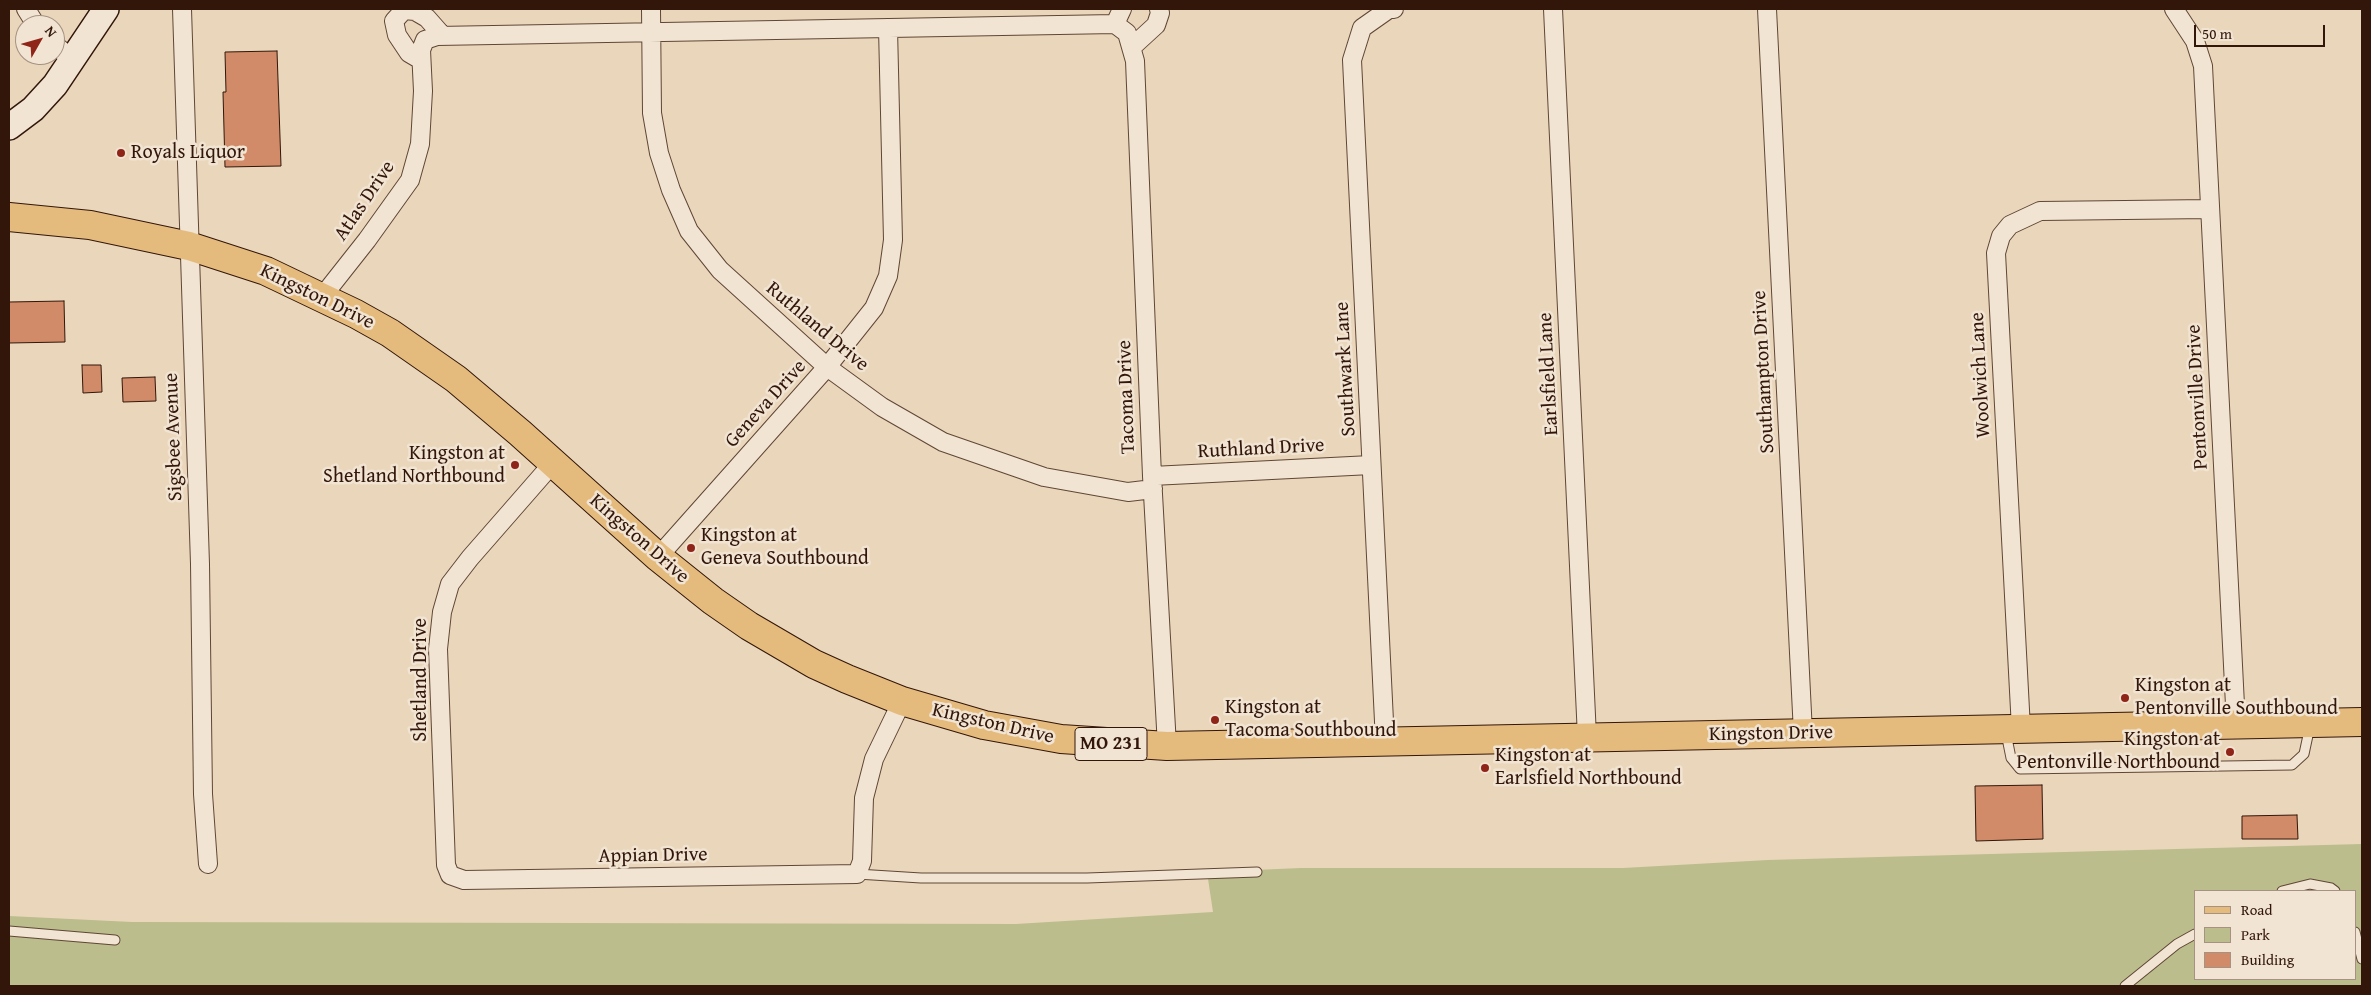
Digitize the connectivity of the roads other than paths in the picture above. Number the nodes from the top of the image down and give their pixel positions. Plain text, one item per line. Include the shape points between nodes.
1 (106, 9) edge
2 (182, 9) edge
3 (651, 9) edge
4 (1159, 9) edge
5 (1389, 9) edge
6 (1394, 9) edge
7 (1553, 9) edge
8 (1767, 9) edge
9 (2174, 9) edge
10 (1118, 17) edge
11 (888, 28) junction
12 (651, 34) junction
13 (434, 38) junction
14 (1132, 47) junction
15 (65, 51) edge
16 (421, 60) junction
17 (60, 65) edge
18 (9, 127) edge
19 (2209, 209) junction
20 (9, 217) edge
21 (190, 246) junction
22 (322, 297) junction
23 (827, 367) junction
24 (554, 463) junction
25 (1371, 465) junction
26 (1152, 483) junction
27 (658, 557) junction
28 (902, 701) junction
29 (2362, 722) edge
30 (2310, 723) junction
31 (2236, 725) junction
32 (2013, 729) junction
33 (1803, 733) junction
34 (1588, 738) junction
35 (1385, 742) junction
36 (1166, 746) junction
37 (208, 864) dead end
38 (1257, 872) dead end
39 (858, 874) junction
40 (450, 875) joint
41 (2286, 890) edge
42 (2333, 890) edge
43 (9, 931) edge
44 (2194, 935) edge
45 (2356, 936) edge
46 (115, 940) dead end
47 (2362, 959) edge
48 (2126, 986) edge

1 - 15 main road
2 - 21 street, Sigsbee Avenue
3 - 12 street, Ruthland Drive
4 - 14 street via 1156,25
5 - 6 street
5 - 25 street, Southwark Lane via 1362,28 1352,60
7 - 34 street, Earlsfield Lane
8 - 33 street, Southampton Drive
9 - 19 street, Pentonville Drive via 2195,41 2203,66
10 - 11 street
10 - 14 street, Tacoma Drive
11 - 12 street
11 - 23 street, Geneva Drive via 893,240 888,276 874,308
12 - 13 street
12 - 23 street, Ruthland Drive via 652,113 659,153 688,231 720,270
13 - 16 street, Atlas Drive via 421,50
13 - 16 street via 427,18 415,11 404,10 394,21 397,35 409,53
14 - 26 street, Tacoma Drive
16 - 22 street, Atlas Drive via 420,144 410,180
17 - 18 main road via 55,85 33,109
19 - 31 street, Pentonville Drive
19 - 32 street, Woolwich Lane via 2040,211 2010,225 2002,236 1996,253
20 - 21 main road, Kingston Drive / MO 231 via 90,225
21 - 22 main road, Kingston Drive / MO 231 via 266,271
21 - 37 street, Sigsbee Avenue via 203,794
22 - 24 main road, Kingston Drive / MO 231 via 390,333 430,360 487,404
23 - 26 street, Ruthland Drive via 882,407 943,442 1044,477 1128,492
23 - 27 street, Geneva Drive
24 - 27 main road, Kingston Drive / MO 231
24 - 40 street, Shetland Drive via 450,584 442,612 438,649 446,865
25 - 26 street, Ruthland Drive
25 - 35 street, Southwark Lane
26 - 36 street, Tacoma Drive
27 - 28 main road, Kingston Drive / MO 231 via 713,601 783,647 847,679
28 - 36 main road, Kingston Drive / MO 231 via 984,725 1029,734 1100,743
28 - 39 street via 874,759 864,798 862,862
29 - 30 main road, Kingston Drive / MO 231
30 - 31 main road, Kingston Drive / MO 231
30 - 32 lane via 2304,754 2292,765 2020,769 2011,758
31 - 32 main road, Kingston Drive / MO 231
32 - 33 main road, Kingston Drive / MO 231
33 - 34 main road, Kingston Drive / MO 231
34 - 35 main road, Kingston Drive / MO 231
35 - 36 main road, Kingston Drive / MO 231
38 - 39 lane via 1086,878 921,878
39 - 40 street, Appian Drive via 464,880
41 - 42 lane via 2310,884
43 - 46 lane
44 - 48 lane via 2177,944
45 - 47 lane

